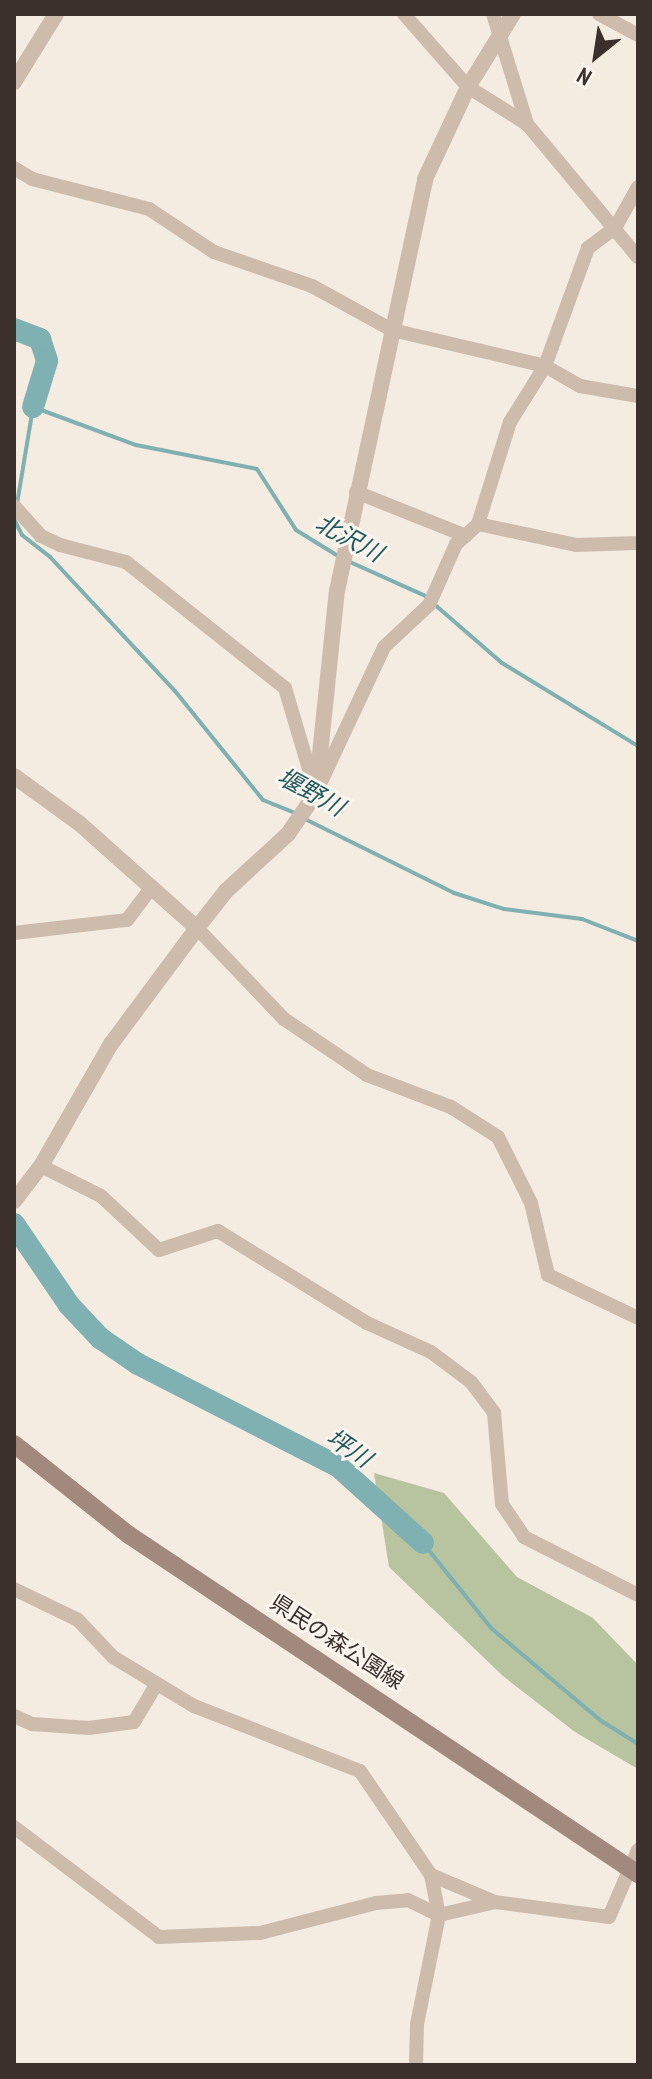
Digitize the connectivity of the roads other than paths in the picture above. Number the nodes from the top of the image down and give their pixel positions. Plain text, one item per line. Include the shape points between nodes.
1 (56, 14) edge
2 (404, 14) edge
3 (493, 14) edge
4 (513, 14) edge
5 (599, 14) edge
6 (638, 35) edge
7 (500, 36) junction
8 (14, 82) edge
9 (468, 87) junction
10 (527, 124) junction
11 (14, 168) edge
12 (638, 187) edge
13 (615, 228) junction
14 (638, 257) edge
15 (392, 330) junction
16 (545, 366) junction
17 (638, 396) edge
18 (356, 492) junction
19 (18, 510) edge
20 (478, 524) junction
21 (466, 536) junction
22 (638, 543) edge
23 (14, 776) edge
24 (316, 793) junction
25 (152, 887) junction
26 (197, 928) junction
27 (14, 933) edge
28 (36, 1172) junction
29 (14, 1201) edge
30 (638, 1318) edge
31 (14, 1444) edge
32 (14, 1589) edge
33 (638, 1595) edge
34 (156, 1685) junction
35 (14, 1716) edge
36 (14, 1827) edge
37 (638, 1850) edge
38 (633, 1870) edge
39 (431, 1875) junction
40 (495, 1902) junction
41 (439, 1915) junction
42 (416, 2065) edge

1 - 8 street
2 - 9 street
3 - 7 street
4 - 7 street
5 - 6 street
7 - 9 street
7 - 10 street
9 - 10 street
9 - 15 street via 425,179
10 - 13 street
11 - 15 street via 32,179 149,209 214,252 312,286
12 - 13 street
13 - 14 street
13 - 16 street via 588,248
15 - 16 street
15 - 18 street
16 - 17 street via 580,386
16 - 20 street via 510,422
18 - 21 street
18 - 24 street via 343,559
19 - 24 street via 41,536 126,562 285,688
20 - 21 street
20 - 22 street via 576,545
21 - 24 street via 456,544 431,599 384,647
23 - 25 street via 79,823
24 - 26 street
25 - 26 street
25 - 27 street via 127,920
26 - 28 street via 111,1044
26 - 30 street via 284,1019 367,1075 451,1107 498,1137 531,1203 548,1275
28 - 29 street
28 - 33 street via 101,1196 159,1250 218,1231 367,1323 431,1352 471,1382 494,1413 502,1504 524,1537
31 - 38 main road, 県民の森公園線 via 129,1535
32 - 34 street via 78,1620 113,1657
34 - 35 street via 134,1722 89,1728 32,1724
34 - 39 street via 194,1706 360,1771
36 - 41 street via 159,1937 260,1933 376,1903 408,1900
37 - 38 street
38 - 40 street via 609,1917
39 - 40 street
39 - 41 street
40 - 41 street
41 - 42 street via 417,2024

